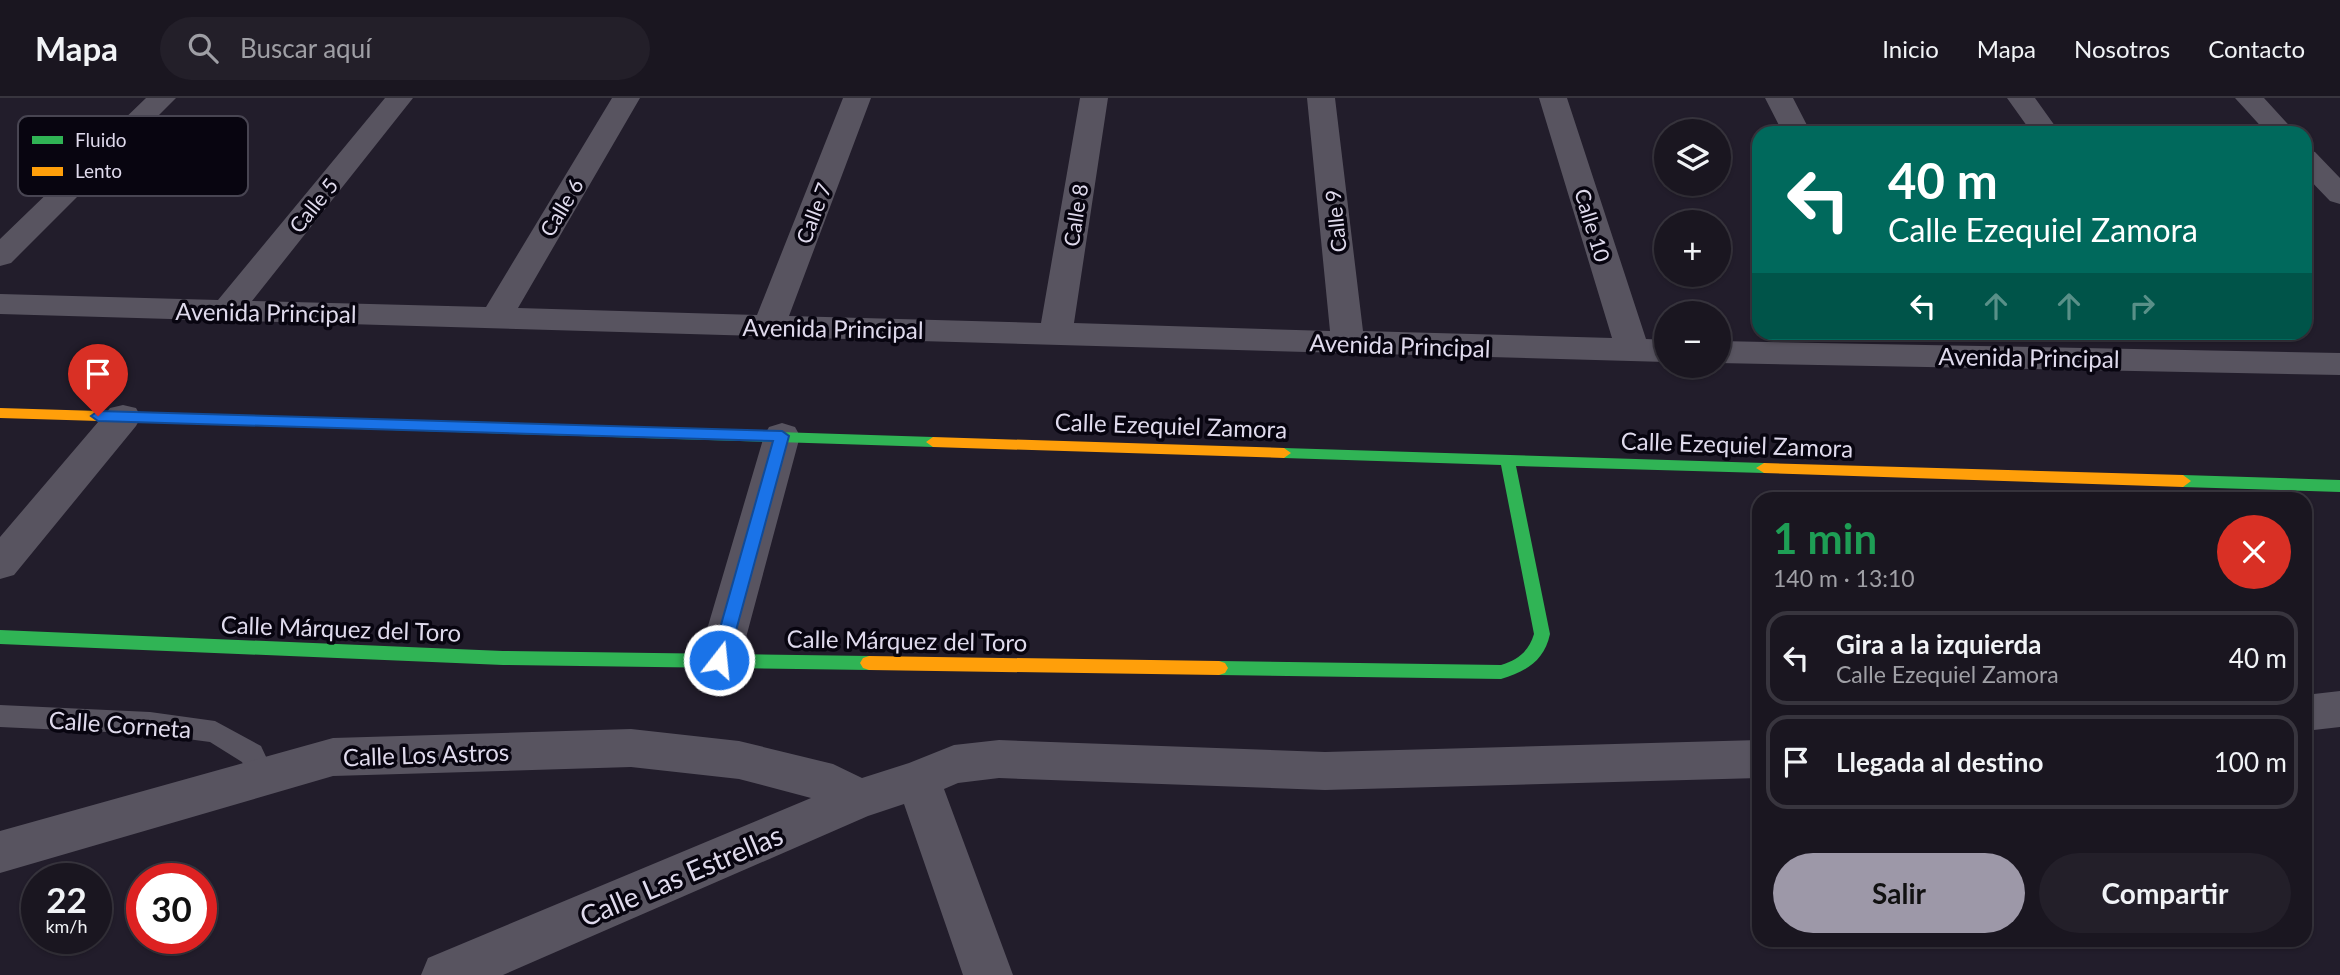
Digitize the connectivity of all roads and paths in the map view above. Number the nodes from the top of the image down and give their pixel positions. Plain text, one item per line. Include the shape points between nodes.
1 (162, 98) edge
2 (400, 98) edge
3 (626, 98) edge
4 (857, 98) edge
5 (1094, 98) edge
6 (1321, 98) edge
7 (1553, 98) edge
8 (1779, 98) edge
9 (2021, 98) edge
10 (2249, 98) edge
11 (144, 116) edge
12 (1793, 126) edge
13 (2041, 126) edge
14 (2275, 126) edge
15 (2312, 165) edge
16 (2340, 195) edge
17 (62, 196) edge
18 (0, 256) edge
19 (0, 304) edge
20 (226, 311) junction
21 (496, 317) junction
22 (768, 328) junction
23 (1056, 332) junction
24 (2194, 340) edge
25 (1348, 344) junction
26 (1907, 344) edge
27 (1633, 351) junction
28 (1654, 351) edge
29 (1731, 351) edge
30 (2208, 361) junction
31 (2340, 364) edge
32 (0, 413) edge
33 (123, 417) junction
34 (782, 436) junction
35 (1507, 460) junction
36 (2340, 486) edge
37 (0, 564) edge
38 (0, 637) edge
39 (719, 660) junction
40 (2340, 709) edge
41 (2312, 712) edge
42 (0, 716) edge
43 (1752, 760) edge
44 (262, 776) junction
45 (918, 780) junction
46 (858, 799) junction
47 (0, 852) edge
48 (446, 975) edge
49 (988, 975) edge

1 - 11 street
2 - 20 street, Calle 5
3 - 21 street, Calle 6
4 - 22 street, Calle 7
5 - 23 street, Calle 8
6 - 25 street, Calle 9
7 - 27 street, Calle 10
8 - 12 street
9 - 13 street
10 - 14 street
15 - 16 street
17 - 18 street
19 - 20 street, Avenida Principal
20 - 21 street, Avenida Principal
21 - 22 street, Avenida Principal
22 - 23 street, Avenida Principal
23 - 25 street, Avenida Principal
24 - 30 street
25 - 27 street, Avenida Principal
26 - 29 street, Avenida Principal
26 - 30 street, Avenida Principal
27 - 28 street, Avenida Principal
30 - 31 street, Avenida Principal
32 - 33 street, Calle Ezequiel Zamora
33 - 34 street, Calle Ezequiel Zamora
33 - 37 street
34 - 35 street, Calle Ezequiel Zamora
34 - 39 street
35 - 36 street, Calle Ezequiel Zamora
35 - 39 street, Calle Márquez del Toro via 1542,634 1537,652 1520,667 1501,671
38 - 39 street, Calle Márquez del Toro via 503,657
40 - 41 street
42 - 44 lane, Calle Corneta via 150,723 215,732 252,754
43 - 45 street, Calle Las Estrellas via 1325,771 999,759 954,764
44 - 46 street, Calle Los Astros via 333,757 631,748 739,760 833,784
44 - 47 street, Calle Los Astros
45 - 46 street, Calle Las Estrellas
45 - 49 street
46 - 48 street, Calle Las Estrellas

